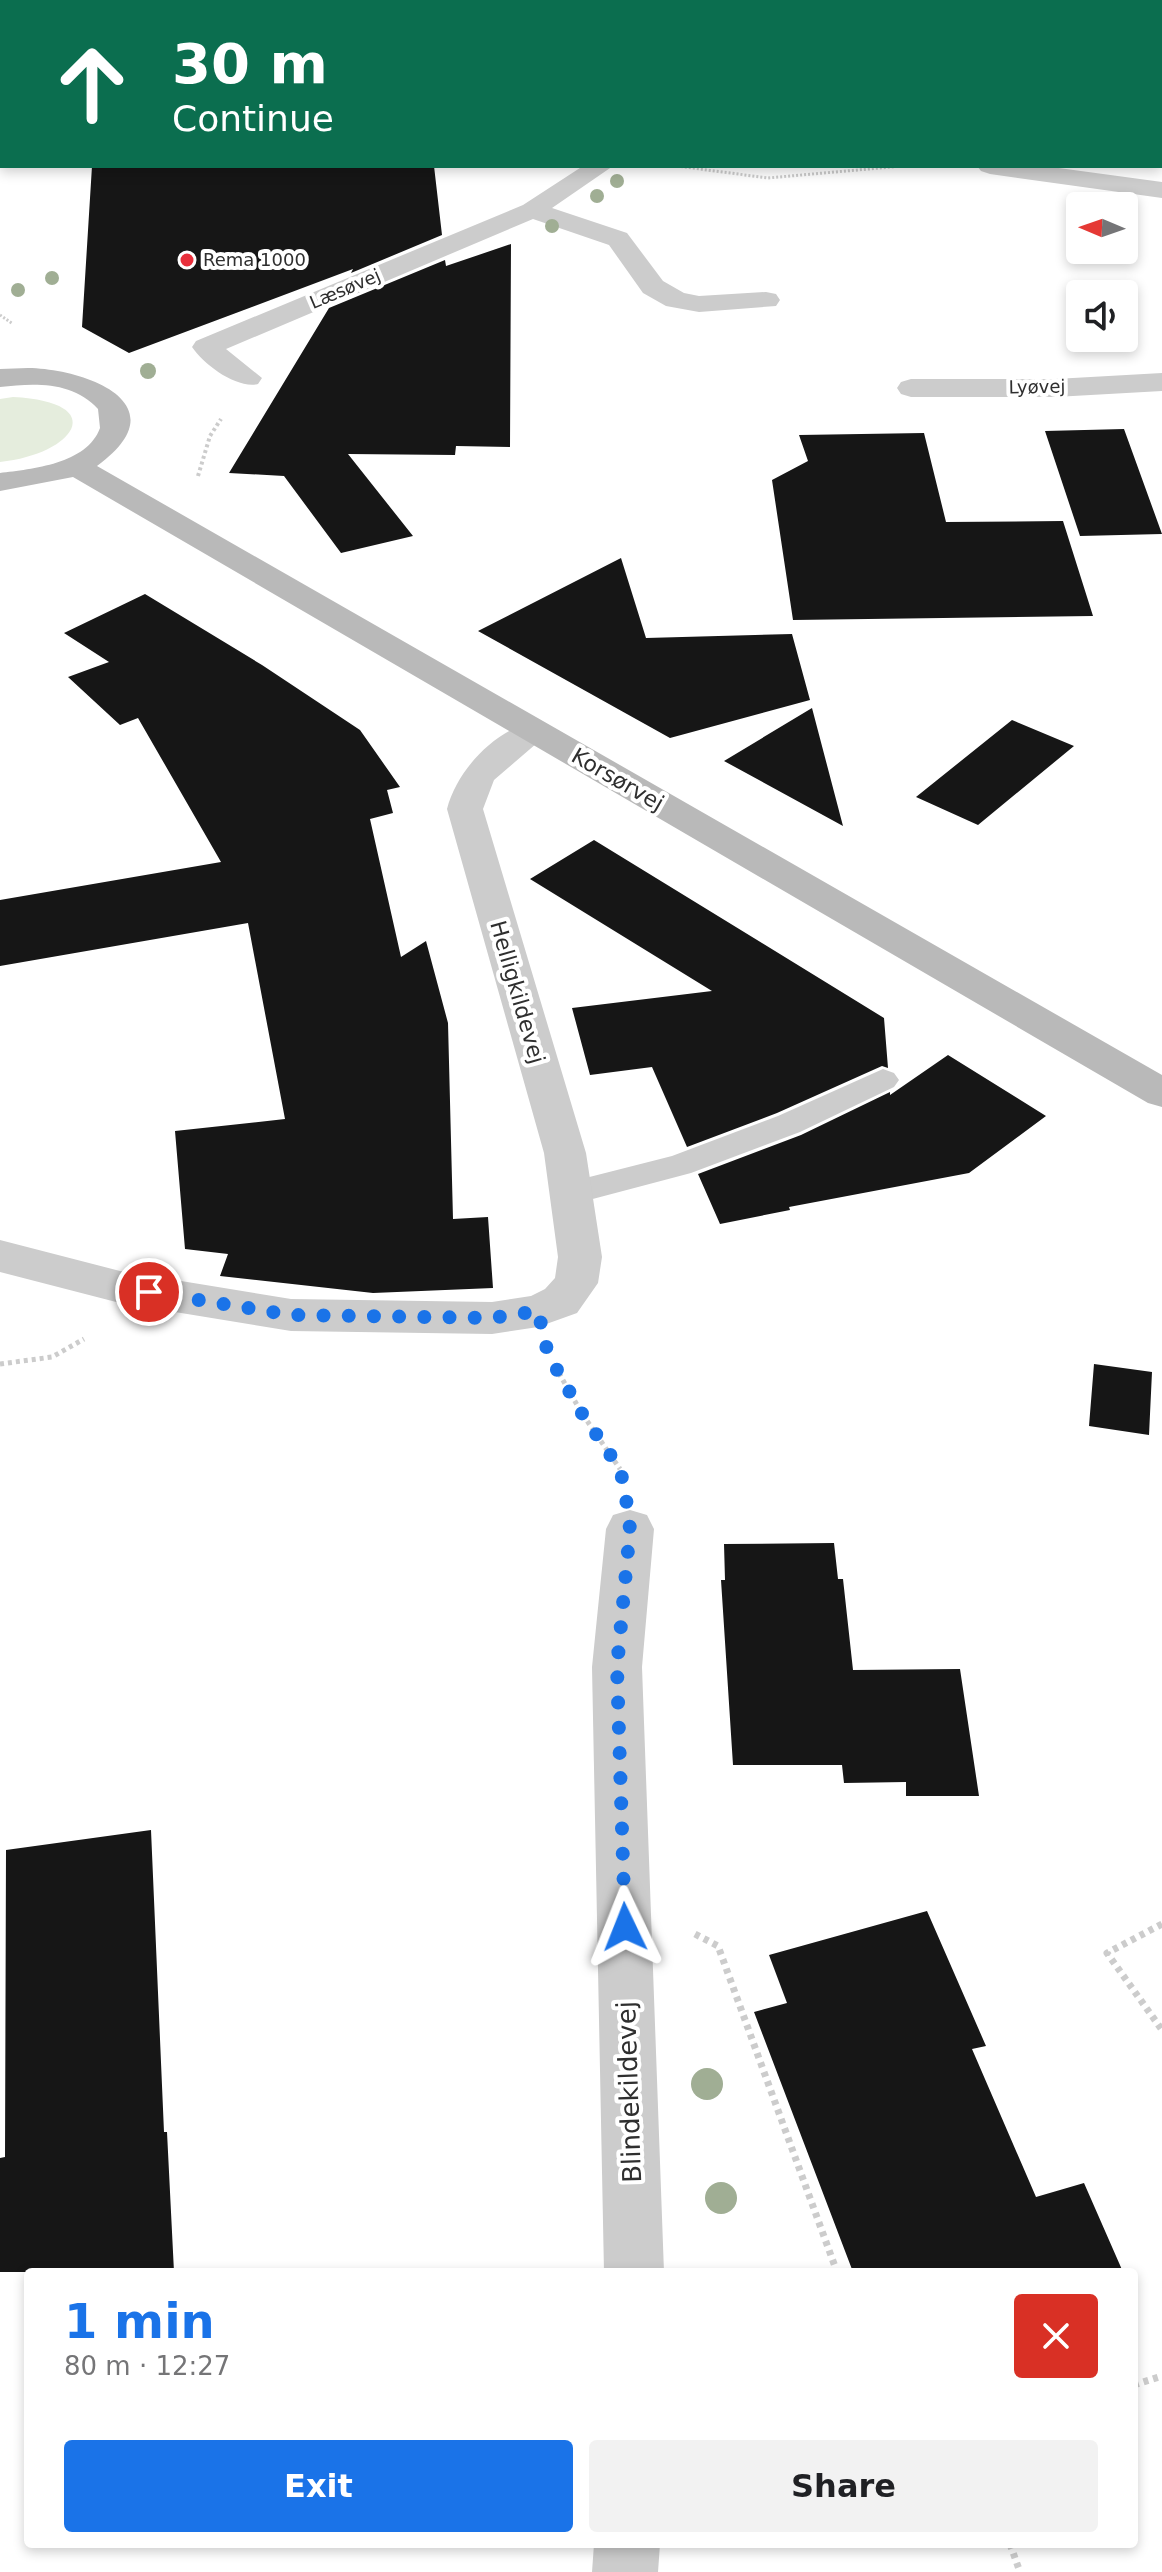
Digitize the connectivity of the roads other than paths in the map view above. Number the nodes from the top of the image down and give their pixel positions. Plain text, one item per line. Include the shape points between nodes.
1 (597, 168) edge
2 (1004, 168) edge
3 (1162, 190) edge
4 (532, 210) junction
5 (766, 300) dead end
6 (0, 378) edge
7 (248, 378) road end
8 (1162, 382) edge
9 (911, 388) dead end
10 (74, 465) junction
11 (0, 482) edge
12 (534, 731) junction
13 (883, 1080) dead end
14 (1162, 1093) edge
15 (570, 1193) junction
16 (0, 1256) edge
17 (630, 1529) road end
18 (634, 2268) edge
19 (627, 2548) edge
20 (625, 2572) edge

1 - 4 street, Læsøvej
2 - 3 street
4 - 5 street via 618,239 653,287 676,300
4 - 7 street, Læsøvej via 206,347
6 - 10 street via 72,382 107,400 116,426 109,440
8 - 9 street, Lyøvej
10 - 11 street
10 - 12 street, Korsørvej
12 - 14 street, Korsørvej
12 - 15 street, Helligkildevej via 484,768 469,788 465,809 565,1153
13 - 15 lane via 789,1124 680,1165
15 - 16 street, Helligkildevej via 580,1257 576,1283 561,1301 538,1311 492,1318 291,1315 93,1280
17 - 18 street, Blindekildevej via 617,1667
19 - 20 street

